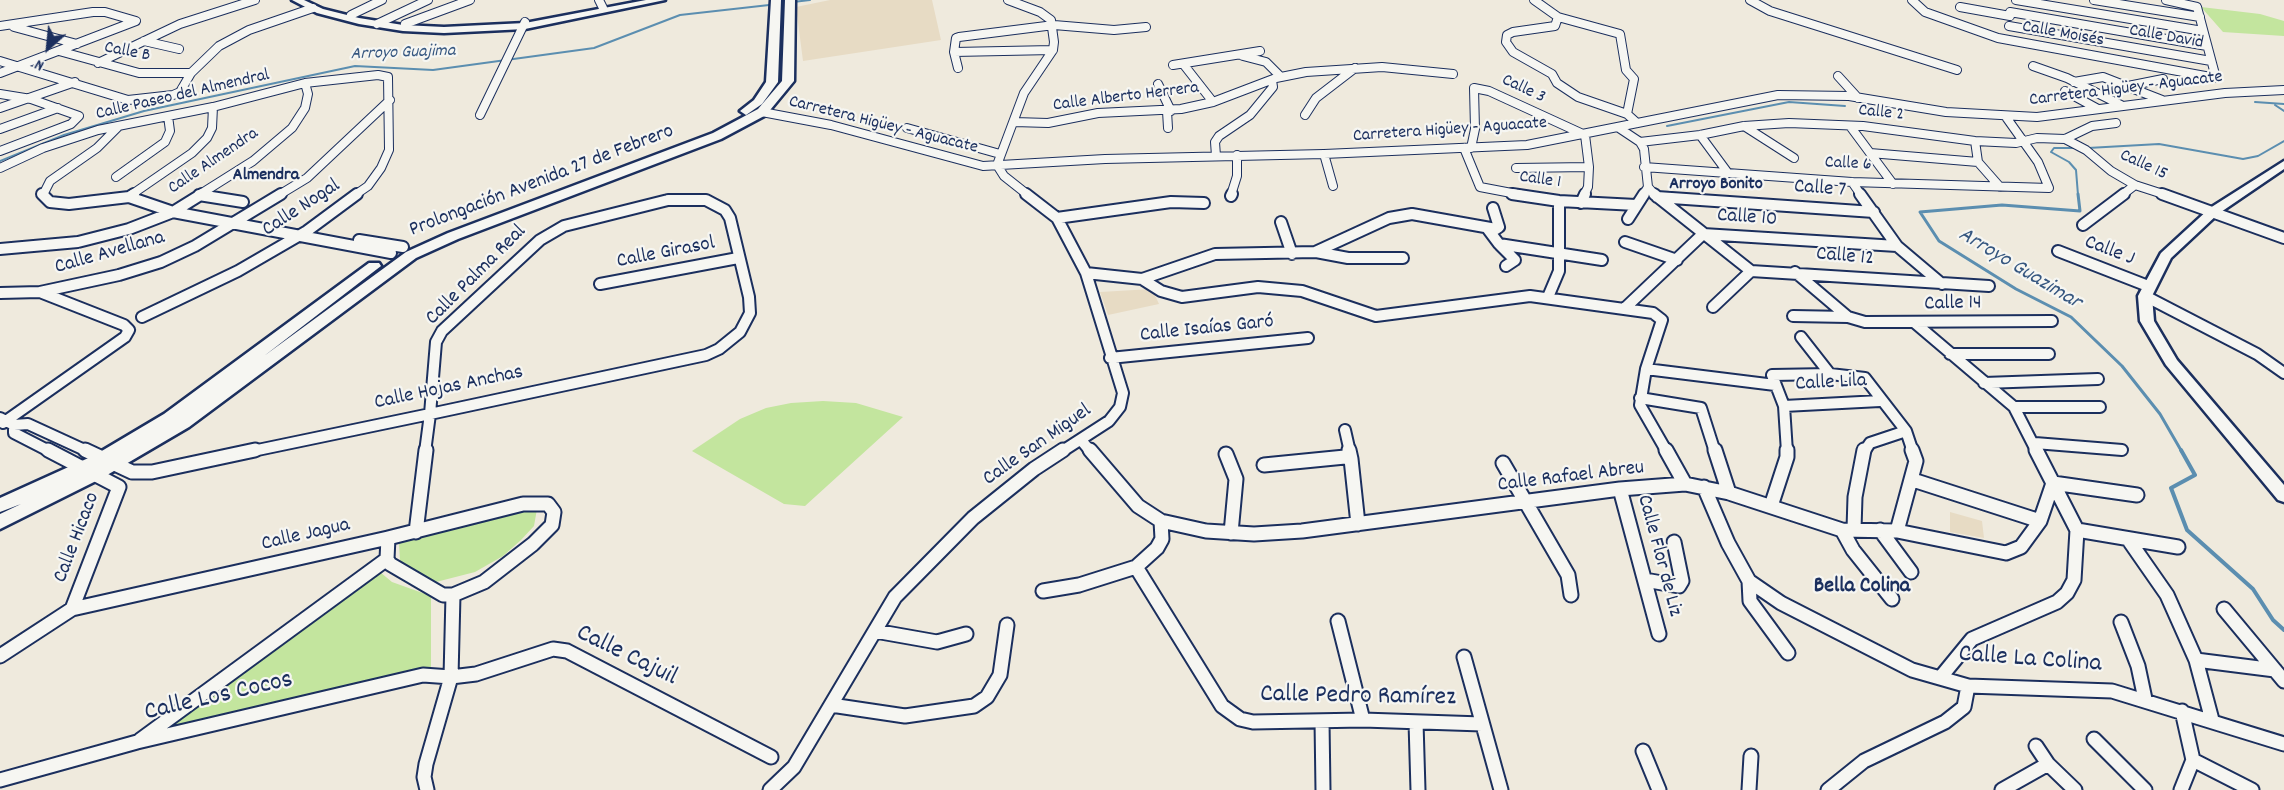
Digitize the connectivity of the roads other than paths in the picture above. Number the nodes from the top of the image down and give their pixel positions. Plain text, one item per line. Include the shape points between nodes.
1 (255, 0) edge
2 (297, 0) edge
3 (382, 0) edge
4 (428, 0) edge
5 (470, 0) edge
6 (660, 0) edge
7 (1008, 0) edge
8 (1534, 0) edge
9 (1750, 0) edge
10 (1912, 0) edge
11 (2011, 0) edge
12 (2016, 0) edge
13 (2094, 0) edge
14 (2166, 0) edge
15 (642, 1) edge
16 (783, 3) edge
17 (601, 4) edge
18 (1960, 7) dead end
19 (312, 8) edge
20 (2010, 14) junction
21 (351, 15) junction
22 (1558, 17) junction
23 (2200, 17) junction
24 (381, 23) junction
25 (405, 24) junction
26 (525, 24) junction
27 (1054, 25) junction
28 (4, 26) edge
29 (2009, 26) junction
30 (1146, 27) dead end
31 (263, 31) dead end
32 (2203, 31) junction
33 (144, 41) junction
34 (2009, 41) junction
35 (78, 44) junction
36 (2207, 46) junction
37 (179, 49) dead end
38 (1053, 50) junction
39 (59, 51) junction
40 (1260, 51) dead end
41 (954, 52) junction
42 (1236, 54) junction
43 (0, 61) edge
44 (2211, 61) junction
45 (98, 63) junction
46 (1184, 64) junction
47 (1173, 65) dead end
48 (17, 66) junction
49 (2033, 66) dead end
50 (958, 68) dead end
51 (1355, 68) junction
52 (1957, 70) dead end
53 (0, 73) edge
54 (191, 73) junction
55 (1453, 74) dead end
56 (378, 75) joint
57 (1838, 76) dead end
58 (1281, 77) junction
59 (2163, 79) dead end
60 (1272, 80) junction
61 (75, 82) junction
62 (2074, 82) junction
63 (305, 83) junction
64 (1158, 84) dead end
65 (2128, 86) junction
66 (2284, 90) edge
67 (1884, 91) dead end
68 (2065, 91) dead end
69 (0, 94) edge
70 (1858, 98) junction
71 (32, 99) junction
72 (390, 100) junction
73 (2163, 100) junction
74 (1213, 102) junction
75 (1886, 102) junction
76 (2122, 105) junction
77 (213, 107) junction
78 (0, 108) edge
79 (58, 108) junction
80 (2098, 109) junction
81 (1169, 111) junction
82 (762, 112) junction
83 (1627, 114) junction
84 (480, 115) dead end
85 (1305, 115) dead end
86 (168, 116) junction
87 (2006, 117) junction
88 (1014, 122) junction
89 (1637, 123) junction
90 (2116, 123) dead end
91 (119, 126) junction
92 (381, 126) junction
93 (1744, 126) junction
94 (1850, 126) junction
95 (907, 128) dead end
96 (1168, 128) dead end
97 (1619, 128) junction
98 (0, 129) edge
99 (360, 130) junction
100 (1585, 135) junction
101 (1700, 135) junction
102 (2065, 140) junction
103 (1975, 141) junction
104 (2024, 141) junction
105 (1640, 142) junction
106 (1468, 148) junction
107 (0, 151) edge
108 (1870, 153) junction
109 (1000, 154) junction
110 (1324, 154) junction
111 (1237, 155) junction
112 (1216, 156) junction
113 (1794, 158) dead end
114 (1978, 162) junction
115 (2284, 164) edge
116 (997, 165) junction
117 (1589, 167) junction
118 (1644, 167) junction
119 (0, 168) edge
120 (1516, 168) dead end
121 (1728, 173) junction
122 (116, 177) dead end
123 (1852, 182) junction
124 (1893, 184) junction
125 (2135, 185) junction
126 (1333, 186) dead end
127 (1648, 187) junction
128 (2000, 187) junction
129 (199, 195) junction
130 (129, 196) junction
131 (1231, 196) dead end
132 (1657, 197) junction
133 (1559, 201) junction
134 (243, 202) dead end
135 (1204, 203) dead end
136 (1581, 203) junction
137 (1636, 205) junction
138 (1493, 208) dead end
139 (2214, 211) junction
140 (173, 212) junction
141 (1874, 212) junction
142 (1057, 218) junction
143 (1628, 219) dead end
144 (1281, 222) dead end
145 (234, 223) junction
146 (2083, 225) dead end
147 (1487, 228) junction
148 (302, 233) junction
149 (1702, 234) junction
150 (2284, 238) edge
151 (1625, 242) dead end
152 (1499, 244) junction
153 (1897, 246) junction
154 (0, 249) edge
155 (397, 250) junction
156 (2058, 251) dead end
157 (1316, 252) junction
158 (1561, 252) junction
159 (1292, 254) junction
160 (738, 258) junction
161 (1403, 258) dead end
162 (1602, 260) dead end
163 (1677, 260) junction
164 (1506, 266) dead end
165 (1751, 271) junction
166 (1794, 272) junction
167 (1086, 273) junction
168 (1142, 279) junction
169 (600, 284) dead end
170 (1942, 284) junction
171 (1989, 286) dead end
172 (2146, 291) junction
173 (40, 292) junction
174 (0, 293) edge
175 (1548, 297) junction
176 (1713, 307) dead end
177 (1625, 308) junction
178 (1793, 316) dead end
179 (142, 317) dead end
180 (1852, 319) junction
181 (2052, 321) dead end
182 (1915, 323) junction
183 (1801, 337) dead end
184 (1308, 338) dead end
185 (1950, 354) junction
186 (2049, 354) dead end
187 (1110, 358) junction
188 (1646, 369) junction
189 (2284, 373) edge
190 (1830, 374) junction
191 (2098, 379) dead end
192 (1774, 380) junction
193 (1984, 383) junction
194 (1640, 398) junction
195 (1880, 401) junction
196 (1784, 406) junction
197 (2014, 407) junction
198 (2100, 407) dead end
199 (430, 414) junction
200 (6, 422) edge
201 (1345, 430) dead end
202 (1906, 431) junction
203 (1081, 440) junction
204 (2035, 443) junction
205 (2122, 450) dead end
206 (1226, 454) dead end
207 (1351, 459) junction
208 (108, 462) junction
209 (1503, 463) dead end
210 (1264, 465) dead end
211 (89, 471) junction
212 (132, 472) junction
213 (1912, 480) junction
214 (2278, 481) edge
215 (113, 482) junction
216 (2054, 483) junction
217 (1685, 484) junction
218 (1704, 487) junction
219 (1620, 489) junction
220 (1729, 493) junction
221 (2137, 495) dead end
222 (2284, 496) edge
223 (1525, 503) junction
224 (1771, 506) junction
225 (0, 507) edge
226 (1161, 521) junction
227 (2040, 521) junction
228 (0, 522) edge
229 (1358, 524) junction
230 (1848, 529) junction
231 (1880, 530) junction
232 (2077, 530) junction
233 (1897, 531) junction
234 (416, 532) junction
235 (1230, 533) junction
236 (388, 538) junction
237 (2128, 538) junction
238 (1674, 542) dead end
239 (2178, 547) dead end
240 (387, 559) junction
241 (1136, 567) junction
242 (1911, 572) dead end
243 (1645, 580) junction
244 (1749, 581) junction
245 (1043, 591) dead end
246 (453, 595) junction
247 (1571, 595) dead end
248 (1892, 599) dead end
249 (72, 609) junction
250 (2224, 609) dead end
251 (1338, 621) dead end
252 (2121, 622) dead end
253 (1007, 625) dead end
254 (875, 631) junction
255 (966, 634) dead end
256 (1659, 634) dead end
257 (1788, 653) dead end
258 (0, 656) edge
259 (1464, 657) dead end
260 (2196, 660) junction
261 (2275, 670) junction
262 (451, 677) junction
263 (1940, 678) junction
264 (2284, 681) edge
265 (1968, 686) junction
266 (2145, 699) junction
267 (831, 705) junction
268 (2182, 711) junction
269 (1363, 720) junction
270 (2212, 720) junction
271 (1322, 721) junction
272 (1416, 722) junction
273 (1482, 724) junction
274 (2094, 739) dead end
275 (137, 742) junction
276 (2284, 744) edge
277 (2036, 746) dead end
278 (1643, 751) dead end
279 (1751, 756) dead end
280 (771, 757) dead end
281 (2193, 760) junction
282 (2048, 764) junction
283 (0, 780) edge
284 (427, 790) edge
285 (770, 790) edge
286 (1323, 790) edge
287 (1418, 790) edge
288 (1501, 790) edge
289 (1659, 790) edge
290 (1749, 790) edge
291 (1828, 790) edge
292 (2002, 790) edge
293 (2075, 790) edge
294 (2145, 790) edge
295 (2181, 790) edge
296 (2252, 790) edge

1 - 33 street via 195,18
2 - 19 main road
3 - 21 street
4 - 24 street
5 - 25 street
6 - 15 main road
7 - 27 street via 1040,12
8 - 22 street
9 - 52 street via 1770,11
10 - 34 street, Calle Moisés via 1925,12
11 - 20 street
12 - 32 street
13 - 23 street
14 - 23 street via 2191,4 2197,7
15 - 17 main road
15 - 26 main road
16 - 82 main road, Prolongación Avenida 27 de Febrero via 788,81
16 - 155 main road, Prolongación Avenida 27 de Febrero via 772,82 749,110 704,134
17 - 26 main road
18 - 20 street
19 - 21 main road
19 - 24 main road
19 - 31 street
19 - 54 street via 239,34 211,52
20 - 29 street
20 - 36 street
21 - 24 main road
22 - 83 street via 1620,34 1626,70 1634,79
22 - 83 street via 1555,26 1513,32 1507,35 1506,42 1513,52 1552,74 1557,83 1578,97
23 - 32 street
24 - 25 main road
24 - 26 main road via 444,30
25 - 26 main road
26 - 84 street
27 - 30 street via 1114,30
27 - 38 street
27 - 41 street via 959,37
28 - 35 street
28 - 35 street via 100,12 134,20
29 - 34 street
29 - 44 street, Calle David
32 - 36 street
33 - 37 street
33 - 45 street
34 - 44 street, Calle Moisés via 2216,78
35 - 39 street
36 - 44 street
38 - 41 street
38 - 88 street via 1024,93
39 - 45 street, Calle B
39 - 48 street
40 - 42 street
41 - 50 street
42 - 46 street
42 - 58 street via 1266,62
43 - 48 street
45 - 54 street, Calle B via 139,73
46 - 47 street
46 - 74 street
48 - 53 street
48 - 61 street
49 - 62 street
51 - 55 street, Calle Alberto Herrera
51 - 58 street, Calle Alberto Herrera
51 - 85 street via 1316,98
54 - 61 street via 178,93 128,100
56 - 63 street, Calle Paseo del Almendral
56 - 72 street, Calle Nogal via 389,78
57 - 70 street
58 - 60 street, Calle Alberto Herrera
59 - 65 street
60 - 74 street, Calle Alberto Herrera
60 - 112 street via 1273,87 1250,115 1219,136 1215,142
61 - 71 street
62 - 65 street via 2103,77
62 - 76 street
63 - 77 street, Calle Paseo del Almendral
63 - 129 street, Calle Almendra via 305,108 292,128 253,161
64 - 81 street
65 - 73 street
66 - 73 street, Carretera Higüey - Aguacate
67 - 75 street
68 - 80 street
69 - 71 street
70 - 75 street, Carretera Higüey - Aguacate
70 - 89 street, Carretera Higüey - Aguacate via 1778,95
71 - 78 street
71 - 79 street
72 - 92 street, Calle Nogal
72 - 99 street, Calle Avellana
73 - 76 street, Carretera Higüey - Aguacate
74 - 81 street, Calle Alberto Herrera
75 - 87 street, Carretera Higüey - Aguacate
76 - 80 street, Carretera Higüey - Aguacate
77 - 86 street, Calle Paseo del Almendral
77 - 130 street via 213,128 207,138 192,153
79 - 98 street
79 - 107 street via 79,116 78,119
80 - 87 street, Carretera Higüey - Aguacate
81 - 88 street, Calle Alberto Herrera via 1098,113 1048,123
81 - 96 street
82 - 116 street, Carretera Higüey - Aguacate via 831,125 973,164
82 - 208 main road, Prolongación Avenida 27 de Febrero via 717,136 411,255 183,423
83 - 89 street
86 - 91 street, Calle Paseo del Almendral
86 - 122 street via 170,131 165,142
87 - 104 street
88 - 109 street
89 - 97 street, Carretera Higüey - Aguacate
90 - 102 street via 2092,126
91 - 119 street, Calle Paseo del Almendral via 63,140
91 - 130 street via 109,138 50,181 42,192 50,202 69,204
92 - 99 street
92 - 148 street, Calle Nogal via 389,150 368,186
93 - 94 street, Calle 2
93 - 101 street, Calle 2
93 - 113 street
94 - 103 street, Calle 2
94 - 108 street
95 - 109 street
97 - 100 street, Carretera Higüey - Aguacate
97 - 105 street
99 - 145 street, Calle Avellana via 307,178
100 - 106 street, Carretera Higüey - Aguacate via 1527,145
100 - 106 street, Calle 3 via 1489,91 1474,88 1475,129
100 - 117 street
101 - 105 street, Calle 2
101 - 121 street
102 - 104 street, Calle 2 via 2043,137
102 - 125 street, Calle 15
103 - 104 street, Calle 2
103 - 114 street
104 - 128 street, Calle 6 via 2049,188
105 - 118 street
106 - 110 street, Carretera Higüey - Aguacate
106 - 133 street, Calle 1 via 1480,187
108 - 114 street
108 - 124 street
109 - 116 street
110 - 111 street, Carretera Higüey - Aguacate
110 - 126 street
111 - 112 street, Carretera Higüey - Aguacate
111 - 131 street via 1237,176
112 - 116 street, Carretera Higüey - Aguacate
114 - 128 street
115 - 139 main road
116 - 142 street, Calle San Miguel via 1004,176
117 - 120 street
117 - 136 street via 1588,187
118 - 121 street, Calle 6
118 - 127 street
121 - 123 street, Calle 6
123 - 124 street, Calle 6
123 - 141 street
124 - 128 street, Calle 6
125 - 139 street, Calle 15
125 - 146 street
127 - 132 street
127 - 137 street
129 - 134 street
129 - 140 street, Calle Almendra
130 - 140 street
132 - 141 street, Calle 7
132 - 149 street
133 - 136 street, Calle 1
133 - 158 street
135 - 142 street via 1171,202
136 - 137 street, Calle 1
137 - 143 street
138 - 147 street via 1499,227
139 - 150 street, Calle 15
139 - 172 main road via 2166,256
140 - 145 street
140 - 154 street, Calle Almendra via 78,242
141 - 153 street
142 - 167 street, Calle San Miguel
144 - 159 street
145 - 148 street
145 - 173 street, Calle Avellana via 161,262
147 - 152 street
147 - 157 street via 1412,214 1389,218
148 - 155 street
148 - 179 street, Calle Nogal via 214,284
149 - 153 street, Calle 10
149 - 163 street, Calle 10
149 - 165 street
151 - 163 street
152 - 158 street
152 - 164 street via 1515,260
153 - 170 street
155 - 208 main road, Prolongación Avenida 27 de Febrero
156 - 172 street, Calle J
157 - 159 street
157 - 161 street via 1348,258
158 - 162 street
158 - 175 street via 1559,271
159 - 168 street via 1215,254
160 - 169 street, Calle Girasol
160 - 199 street, Calle Hojas Anchas via 750,313 745,326 731,340 706,355
160 - 199 street, Calle Palma Real via 730,218 725,210 706,200 668,200 553,231 437,337
163 - 177 street, Calle 10
165 - 166 street, Calle 12
165 - 176 street
166 - 170 street, Calle 12
166 - 180 street
167 - 168 street
167 - 187 street, Calle San Miguel
168 - 175 street via 1161,291 1182,297 1258,287 1302,291 1376,316
170 - 171 street, Calle 12
172 - 189 street, Calle J
172 - 214 main road via 2147,321 2171,362
173 - 174 street
173 - 200 street via 129,330 125,338
175 - 177 street
177 - 188 street via 1662,320
178 - 180 street, Calle 14
180 - 182 street, Calle 14
181 - 182 street, Calle 14
182 - 185 street
183 - 190 street
184 - 187 street, Calle Isaías Garó
185 - 186 street
185 - 193 street
187 - 203 street, Calle San Miguel via 1123,393 1120,407 1109,421
188 - 192 street
188 - 194 street
190 - 192 street
190 - 195 street via 1865,378
191 - 193 street
192 - 196 street
193 - 197 street
194 - 217 street via 1640,405
194 - 220 street via 1701,408
195 - 196 street, Calle Lila
195 - 202 street
196 - 224 street via 1787,457
197 - 198 street
197 - 204 street
199 - 212 street, Calle Hojas Anchas via 152,472
199 - 234 street, Calle Palma Real
200 - 208 street via 28,424
200 - 211 street, Calle Hicaco via 14,433
201 - 207 street
202 - 213 street via 1916,461
202 - 230 street via 1865,447
203 - 226 street, Calle Rafael Abreu via 1138,506
203 - 254 street, Calle San Miguel via 1034,469 973,518 895,597
204 - 205 street
204 - 216 street
206 - 235 street via 1236,479
207 - 210 street
207 - 229 street
208 - 211 main road, Prolongación Avenida 27 de Febrero
208 - 212 street
209 - 223 street
211 - 215 street, Calle Hicaco
211 - 225 main road, Prolongación Avenida 27 de Febrero
211 - 228 main road, Prolongación Avenida 27 de Febrero
212 - 215 street
213 - 227 street
213 - 233 street
214 - 222 main road
215 - 249 street, Calle Hicaco via 119,487
216 - 221 street
216 - 227 street, Calle Rafael Abreu
216 - 232 street
217 - 218 street, Calle Rafael Abreu
217 - 219 street, Calle Rafael Abreu
218 - 220 street, Calle Rafael Abreu
218 - 244 street, Calle La Colina
219 - 223 street, Calle Rafael Abreu
219 - 243 street, Calle Flor de Liz
220 - 224 street, Calle Rafael Abreu
223 - 229 street, Calle Rafael Abreu
223 - 247 street via 1568,575
224 - 230 street, Calle Rafael Abreu
226 - 235 street, Calle Rafael Abreu
226 - 241 street via 1162,539
227 - 233 street, Calle Rafael Abreu via 2021,547 2006,553
229 - 235 street, Calle Rafael Abreu via 1278,533
230 - 231 street, Calle Rafael Abreu
230 - 248 street via 1853,550
231 - 233 street, Calle Rafael Abreu
231 - 242 street
232 - 237 street
232 - 263 street via 2074,580 2067,593 2057,602 1972,639
234 - 236 street, Calle Jagua
234 - 246 street, Calle Jagua via 523,504 548,504 554,518 546,534 484,582
236 - 240 street
236 - 249 street, Calle Jagua
237 - 239 street
237 - 260 street via 2167,595
238 - 243 street via 1682,581 1679,586
240 - 246 street via 402,574 443,595
240 - 275 street
241 - 245 street via 1079,585
241 - 271 street, Calle Pedro Ramírez via 1229,714 1253,722
243 - 256 street, Calle Flor de Liz
244 - 257 street via 1750,601
244 - 263 street, Calle La Colina via 1781,603 1879,655
246 - 262 street
249 - 258 street
250 - 261 street
251 - 269 street
252 - 266 street via 2138,666
253 - 267 street via 1000,675 987,697 974,706 905,716
254 - 255 street via 937,642
254 - 267 street, Calle San Miguel
259 - 273 street
260 - 261 street
260 - 270 street
261 - 264 street
262 - 275 street, Calle Los Cocos via 423,675
262 - 280 street, Calle Cajuil via 476,674 534,653 567,651
262 - 284 street via 426,764
263 - 265 street, Calle La Colina
265 - 266 street, Calle La Colina via 2096,688
265 - 291 street via 1964,707 1945,722 1864,761
266 - 268 street, Calle La Colina
267 - 285 street, Calle San Miguel via 794,766
268 - 270 street, Calle La Colina
268 - 281 street
269 - 271 street, Calle Pedro Ramírez
269 - 272 street, Calle Pedro Ramírez
270 - 276 street, Calle La Colina
271 - 286 street
272 - 273 street, Calle Pedro Ramírez
272 - 287 street
273 - 288 street
274 - 294 street
275 - 283 street, Calle Los Cocos
277 - 282 street
278 - 289 street
279 - 290 street
281 - 295 street
281 - 296 street
282 - 292 street
282 - 293 street

